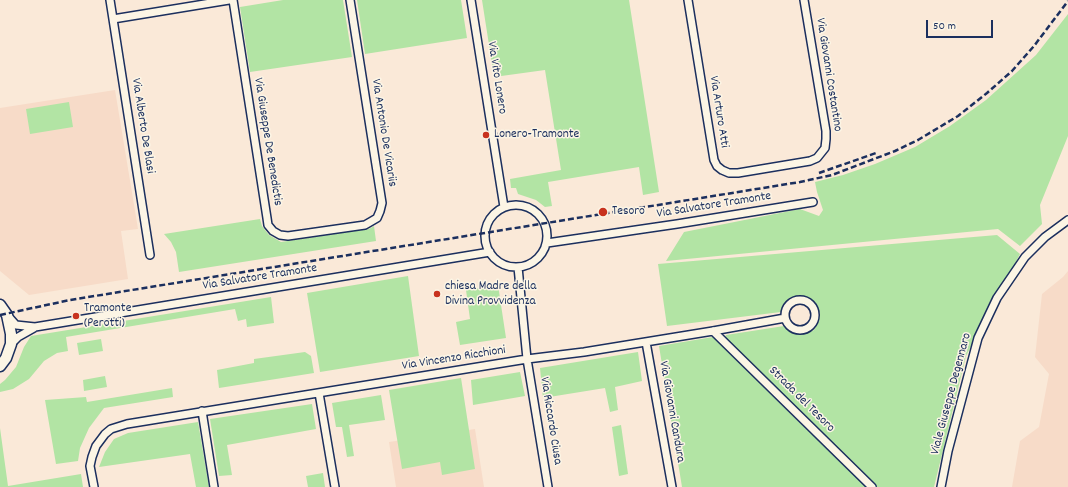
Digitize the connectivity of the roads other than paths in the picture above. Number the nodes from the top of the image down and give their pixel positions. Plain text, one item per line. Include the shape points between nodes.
1 (110, 0) edge
2 (229, 0) edge
3 (233, 0) edge
4 (350, 0) edge
5 (471, 0) edge
6 (688, 0) edge
7 (804, 0) edge
8 (113, 19) junction
9 (776, 167) joint
10 (812, 202) dead end
11 (504, 207) junction
12 (1068, 220) edge
13 (327, 230) joint
14 (547, 243) junction
15 (490, 252) junction
16 (150, 255) dead end
17 (518, 267) junction
18 (0, 305) edge
19 (7, 315) junction
20 (785, 318) junction
21 (35, 328) junction
22 (713, 331) junction
23 (646, 342) junction
24 (11, 344) junction
25 (527, 358) junction
26 (0, 366) edge
27 (319, 393) junction
28 (202, 411) junction
29 (94, 487) edge
30 (214, 487) edge
31 (335, 487) edge
32 (548, 487) edge
33 (672, 487) edge
34 (872, 487) edge
35 (941, 487) edge

1 - 8 street, Via Alberto De Blasi
2 - 8 street
3 - 13 street, Via Giuseppe De Benedictis via 268,225 280,235 288,236
4 - 13 street, Via Antonio De Vicariis via 382,203 377,218 365,225
5 - 11 street, Via Vito Lonero
6 - 9 street, Via Arturo Atti via 717,166 730,173
7 - 9 street, Via Giovanni Costantino via 826,131 825,148 817,158 810,161
8 - 16 street, Via Alberto De Blasi
10 - 14 street, Via Salvatore Tramonte
11 - 14 street via 515,204 533,209 546,224
11 - 15 street via 497,211 487,226 486,240
12 - 35 street, Viale Giuseppe Degennaro via 1045,236 1025,256 997,298 978,338
14 - 17 street via 537,260
15 - 17 street via 502,264
15 - 21 street, Via Salvatore Tramonte
17 - 25 street, Via Riccardo Ciusa
18 - 19 main road
19 - 21 street via 16,325
19 - 24 main road
20 - 20 street via 793,329 803,330 811,325 815,317 810,304 797,301 792,302 786,309
20 - 22 street, Via Vincenzo Ricchioni
21 - 24 street
22 - 23 street, Via Vincenzo Ricchioni
22 - 34 street, Strada del Tesoro
23 - 25 street, Via Vincenzo Ricchioni
23 - 33 street, Via Giovanni Candura
24 - 26 main road
25 - 27 street, Via Vincenzo Ricchioni
25 - 32 street, Via Riccardo Ciusa
27 - 28 street, Via Vincenzo Ricchioni
27 - 31 street
28 - 29 street, Via Vincenzo Ricchioni via 112,429 96,446 92,457 90,466
28 - 30 street

